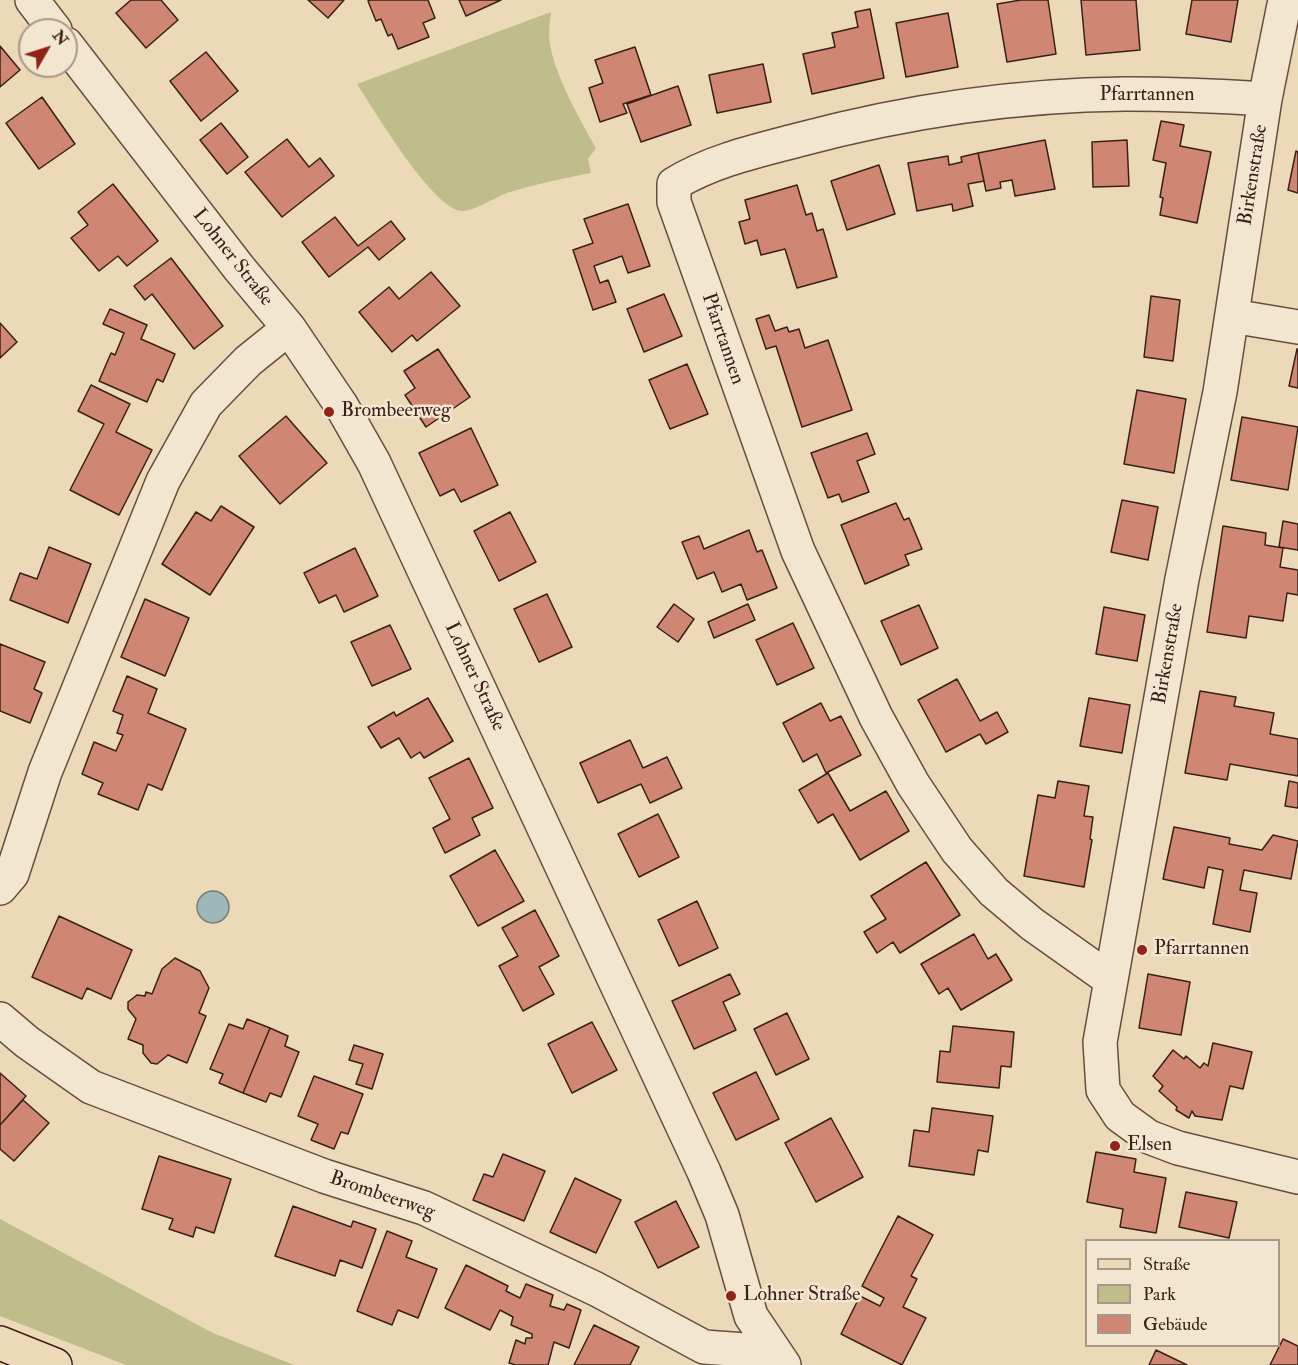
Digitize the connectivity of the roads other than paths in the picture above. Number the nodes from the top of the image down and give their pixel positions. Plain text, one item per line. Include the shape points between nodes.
1 (32, 0) edge
2 (1285, 0) edge
3 (46, 18) edge
4 (78, 60) edge
5 (1265, 99) junction
6 (1232, 316) junction
7 (1298, 327) edge
8 (289, 328) junction
9 (0, 888) edge
10 (1111, 980) junction
11 (0, 1019) edge
12 (1298, 1177) edge
13 (0, 1343) edge
14 (778, 1357) edge
15 (55, 1365) edge

1 - 3 street
2 - 5 street, Birkenstraße
4 - 8 street, Lohner Straße
5 - 6 street, Birkenstraße
5 - 10 street, Pfarrtannen via 1123,94 940,109 848,126 755,151 694,172 674,184 674,202 798,551 876,717 913,784 957,850 994,892
6 - 7 street
6 - 10 street, Birkenstraße
8 - 9 street via 248,361 206,404 164,482 49,762 12,873
8 - 14 street, Lohner Straße via 374,463 704,1172 722,1215 751,1316
10 - 12 street, Birkenstraße via 1100,1042 1103,1090 1120,1116 1149,1137 1178,1148
11 - 14 street, Brombeerweg via 91,1087 324,1176 424,1208 596,1288 704,1347
13 - 15 main road

